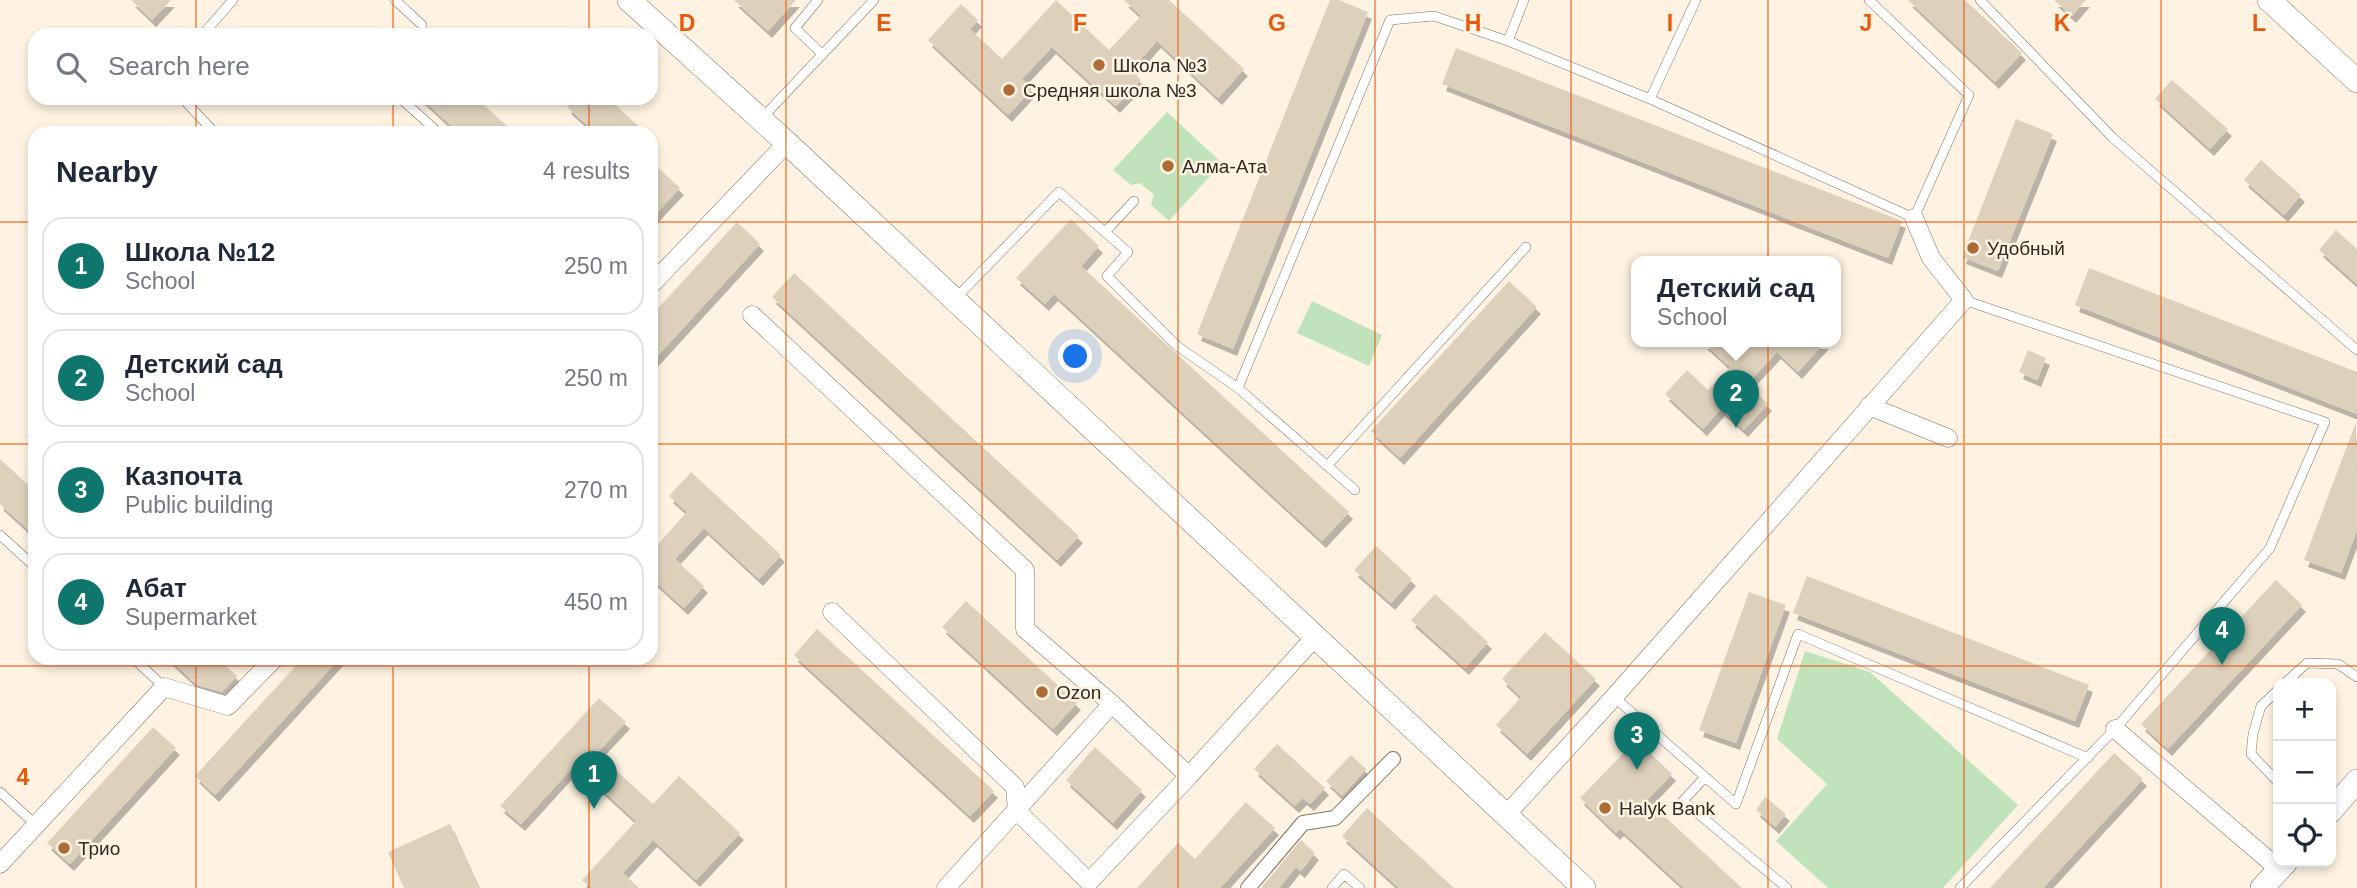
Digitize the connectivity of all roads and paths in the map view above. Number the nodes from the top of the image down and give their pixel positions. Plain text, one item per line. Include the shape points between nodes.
1 (233, 0) edge
2 (395, 0) edge
3 (629, 0) edge
4 (818, 0) edge
5 (874, 0) edge
6 (1524, 0) edge
7 (1696, 0) edge
8 (1869, 0) edge
9 (1980, 0) edge
10 (2269, 0) edge
11 (422, 26) dead end
12 (208, 28) edge
13 (1508, 41) junction
14 (822, 54) junction
15 (2357, 81) edge
16 (1650, 99) junction
17 (188, 105) edge
18 (408, 105) edge
19 (761, 119) junction
20 (208, 126) edge
21 (431, 126) edge
22 (787, 143) junction
23 (1134, 201) dead end
24 (1914, 218) junction
25 (1105, 232) junction
26 (1526, 247) dead end
27 (658, 278) edge
28 (954, 300) junction
29 (1964, 300) junction
30 (752, 315) dead end
31 (2357, 350) edge
32 (1238, 388) junction
33 (1870, 406) junction
34 (1948, 438) dead end
35 (1327, 466) junction
36 (1355, 490) dead end
37 (0, 535) edge
38 (28, 561) edge
39 (832, 612) dead end
40 (1315, 636) junction
41 (140, 665) edge
42 (268, 665) edge
43 (2357, 677) edge
44 (2291, 678) edge
45 (164, 687) junction
46 (2273, 695) edge
47 (1614, 697) junction
48 (1112, 704) junction
49 (2115, 729) junction
50 (2088, 758) junction
51 (1393, 760) dead end
52 (1189, 776) junction
53 (1705, 777) junction
54 (2273, 777) edge
55 (2357, 781) edge
56 (0, 792) edge
57 (2336, 805) edge
58 (1017, 811) junction
59 (1506, 815) junction
60 (36, 825) junction
61 (2273, 857) edge
62 (0, 864) edge
63 (2281, 867) edge
64 (1089, 885) edge
65 (946, 888) edge
66 (1248, 888) edge
67 (1332, 888) edge
68 (1360, 888) edge
69 (1584, 888) edge
70 (1787, 888) edge
71 (1960, 888) edge
72 (2262, 888) edge

1 - 12 lane
2 - 11 lane
3 - 19 street
4 - 14 lane via 795,28
5 - 14 lane
6 - 13 lane
7 - 16 lane
8 - 24 lane via 1969,95
9 - 31 lane via 2113,138
10 - 15 street
13 - 16 lane
13 - 32 lane via 1434,16 1390,20
14 - 19 lane
16 - 24 lane
17 - 20 lane
18 - 21 lane
19 - 22 street
22 - 27 street
22 - 28 street
23 - 25 lane
24 - 29 street via 1931,258
25 - 28 lane via 1059,192
25 - 32 lane via 1128,252 1107,276 1177,346
26 - 35 lane
28 - 40 street
29 - 33 street
29 - 49 lane via 2325,422 2270,548
30 - 48 street via 1024,570 1025,629
32 - 35 lane
33 - 34 street
33 - 47 street
35 - 36 lane
37 - 38 lane
39 - 58 street via 1016,787
40 - 52 street
40 - 59 street
41 - 45 lane
42 - 45 street via 228,706
43 - 44 lane via 2338,664 2307,663
45 - 60 street
46 - 54 lane via 2261,706 2251,754
47 - 53 lane
47 - 59 street
48 - 52 street
48 - 58 street
49 - 50 lane
49 - 61 street
50 - 53 lane via 1798,634 1735,804
50 - 71 lane
51 - 66 street via 1335,818 1303,823
52 - 64 street
53 - 70 lane via 1683,801
55 - 57 street
56 - 60 lane
58 - 64 street
58 - 65 street
59 - 69 street
60 - 62 street
63 - 72 street
67 - 68 lane via 1344,874

